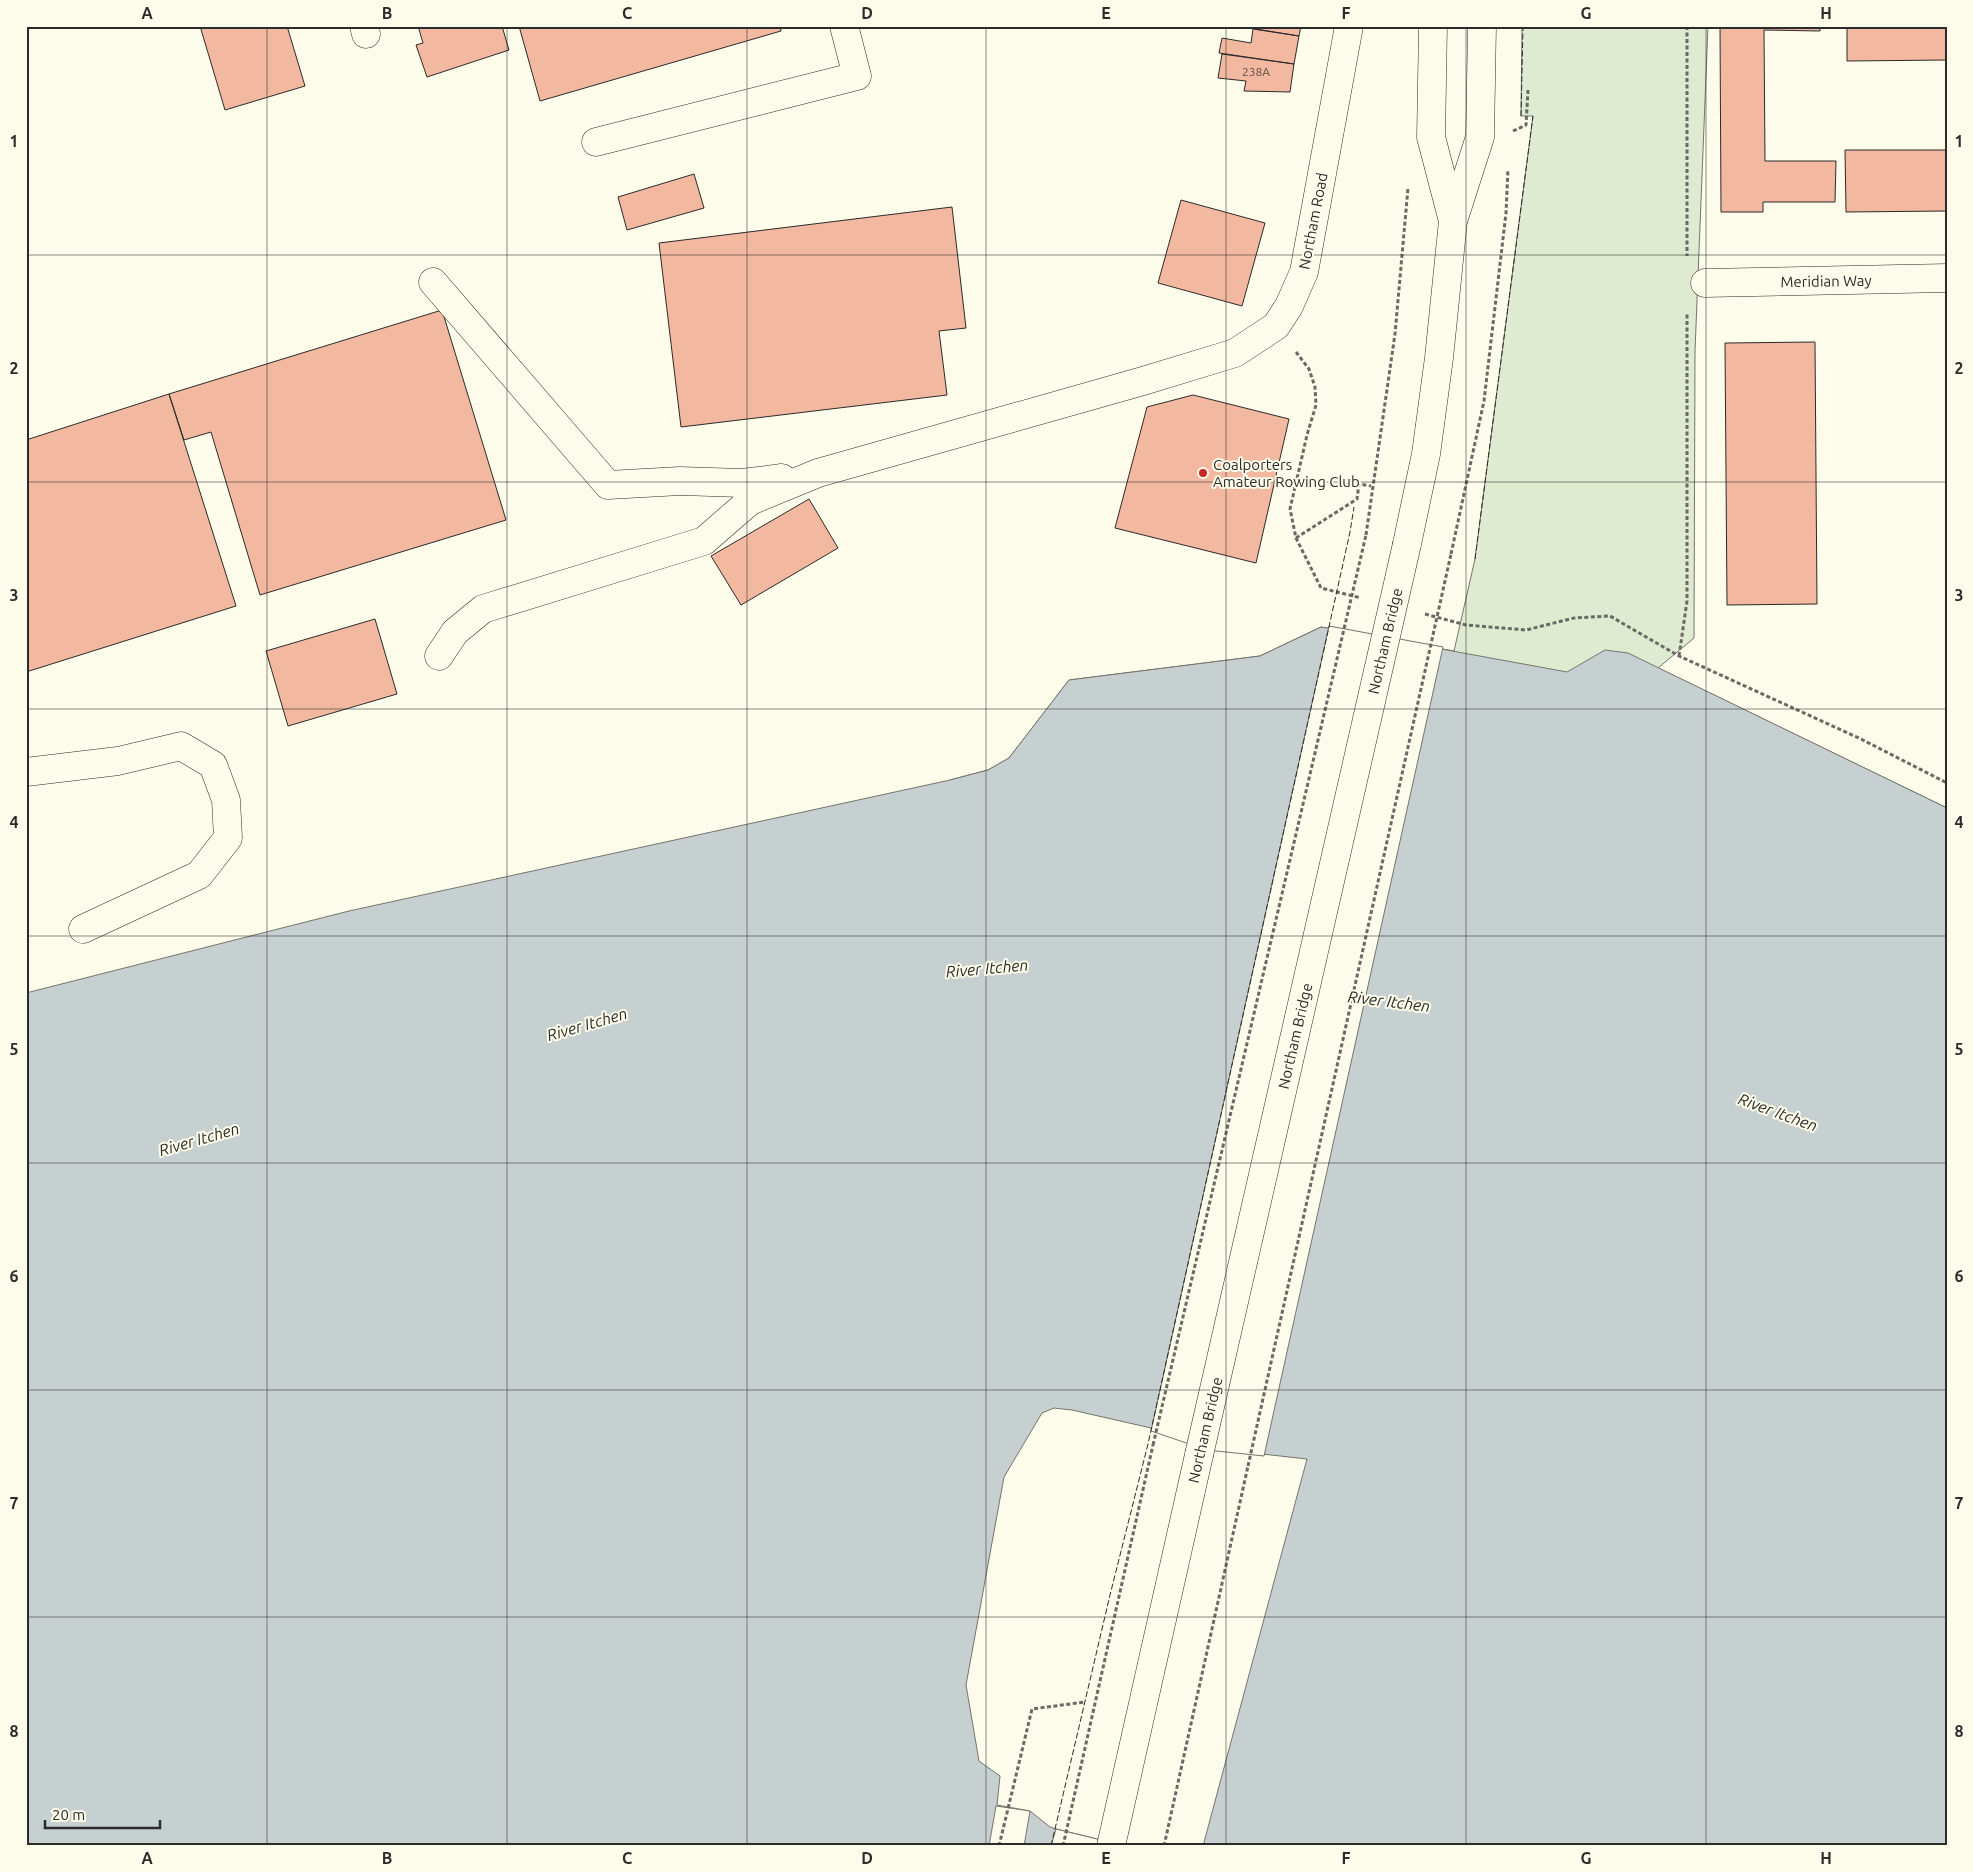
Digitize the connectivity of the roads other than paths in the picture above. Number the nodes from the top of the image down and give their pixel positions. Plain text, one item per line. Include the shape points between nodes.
1 (844, 26) edge
2 (1349, 26) edge
3 (1433, 26) edge
4 (1482, 26) edge
5 (596, 142) dead end
6 (1453, 221) junction
7 (1947, 278) edge
8 (433, 282) dead end
9 (1706, 283) dead end
10 (818, 473) junction
11 (439, 656) dead end
12 (26, 772) edge
13 (84, 929) dead end
14 (1114, 1836) edge

1 - 5 main road via 857,76
2 - 10 main road, Northam Road via 1304,272 1276,326 1235,353
3 - 6 main road, Northam Bridge via 1431,137
4 - 6 main road, Northam Bridge via 1480,137
6 - 14 main road, Northam Bridge, bridge via 1426,454
7 - 9 main road, Meridian Way
8 - 10 main road via 608,485 680,481 742,483
10 - 11 main road via 750,501 704,541 483,609 455,632
12 - 13 main road via 118,762 181,746 213,765 217,774 226,800 228,838 199,875

